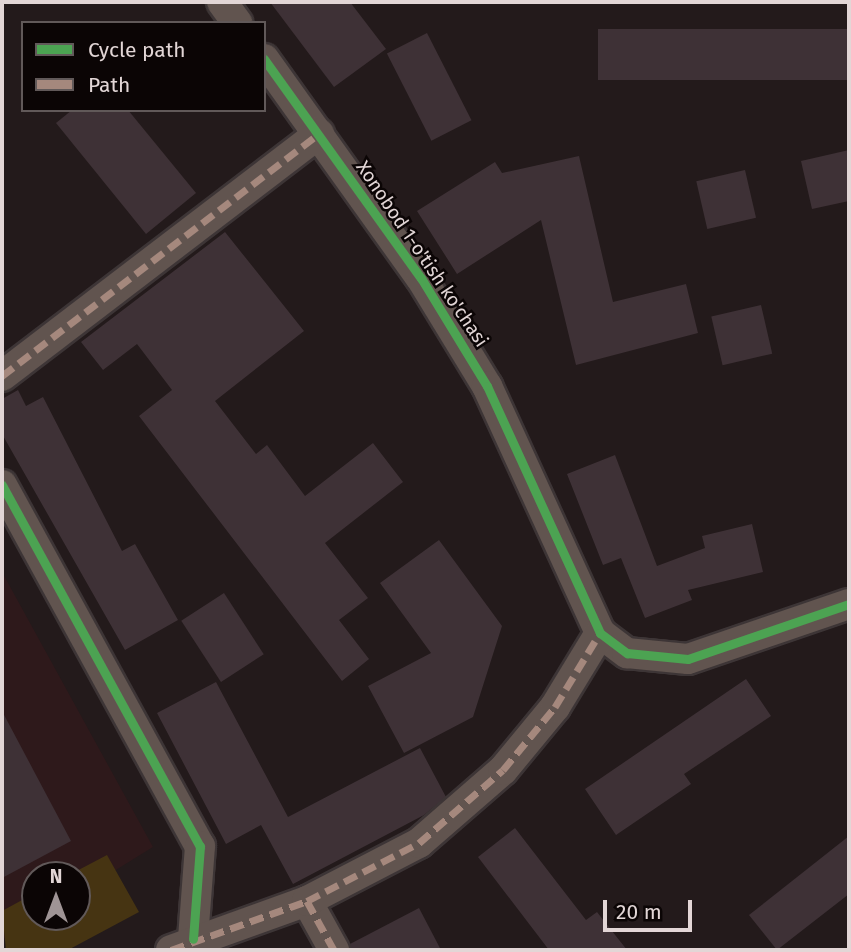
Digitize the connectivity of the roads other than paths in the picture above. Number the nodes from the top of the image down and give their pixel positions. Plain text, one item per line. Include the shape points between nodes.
1 (222, 2) edge
2 (236, 21) edge
3 (266, 62) edge
4 (319, 134) junction
5 (2, 376) edge
6 (2, 485) edge
7 (849, 604) edge
8 (600, 634) junction
9 (307, 901) junction
10 (182, 945) edge
11 (334, 950) edge

1 - 2 street
3 - 4 street, Xonobod 1-o'tish ko'chasi
4 - 5 street
4 - 8 street, Xonobod 1-o'tish ko'chasi via 421,278 487,386
6 - 10 street via 200,846
7 - 8 street via 688,659 627,653
8 - 9 street via 555,707 503,770 419,843
9 - 10 street
9 - 11 street

